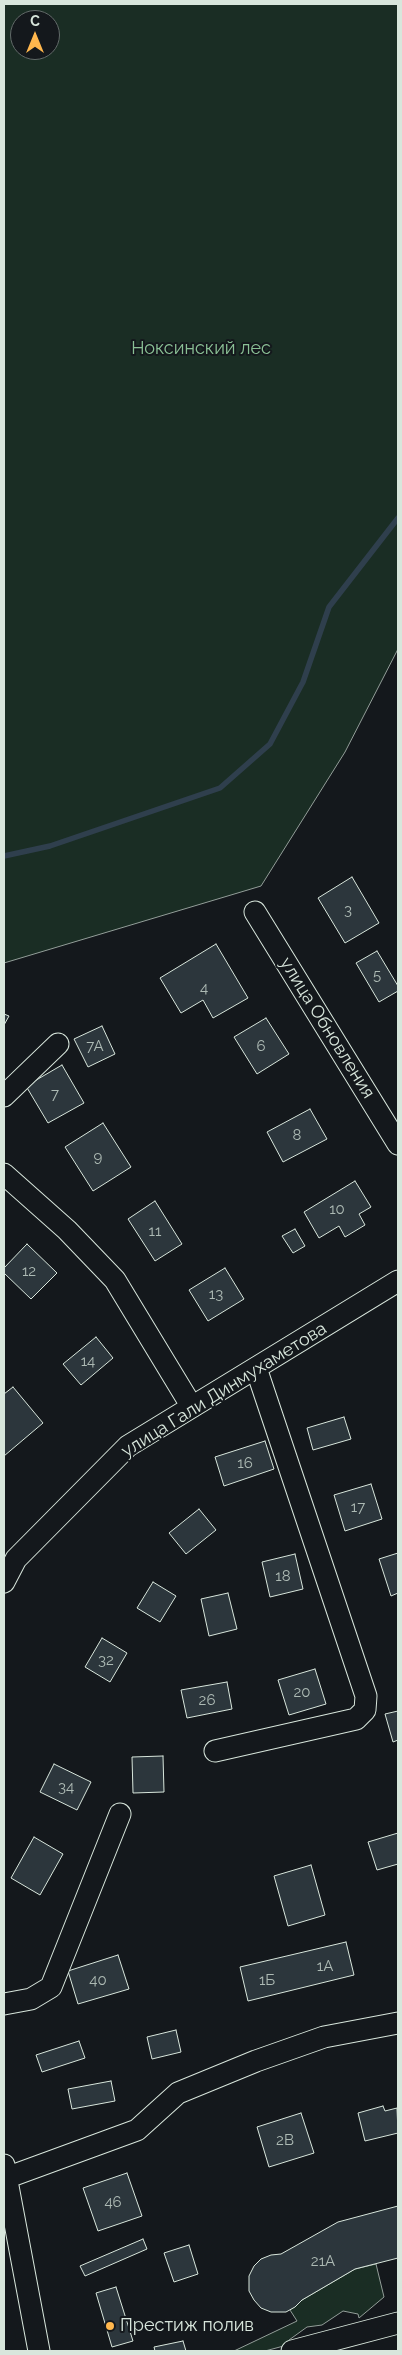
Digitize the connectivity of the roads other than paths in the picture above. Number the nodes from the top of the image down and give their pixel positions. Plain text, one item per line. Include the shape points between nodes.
1 (255, 912) dead end
2 (58, 1044) dead end
3 (4, 1096) edge
4 (398, 1144) edge
5 (4, 1174) edge
6 (398, 1281) edge
7 (256, 1368) junction
8 (192, 1407) junction
9 (10, 1554) edge
10 (4, 1582) edge
11 (215, 1751) dead end
12 (120, 1814) dead end
13 (4, 2004) edge
14 (398, 2023) edge
15 (5, 2172) edge
16 (10, 2229) edge
17 (398, 2323) edge
18 (341, 2345) edge
19 (39, 2351) edge
20 (292, 2351) edge

1 - 4 street, улица Обновления
2 - 3 street
5 - 8 street via 67,1230 115,1280
6 - 7 street, улица Гали Динмухаметова
7 - 8 street, улица Гали Динмухаметова
7 - 11 street via 366,1696 365,1710 356,1719
8 - 9 street, улица Гали Динмухаметова via 128,1446
9 - 10 street, улица Гали Динмухаметова
12 - 13 street via 51,1987 31,1999
14 - 15 street via 324,2037 256,2061 178,2093 136,2130
15 - 16 street
16 - 19 street
17 - 18 street
18 - 20 street

